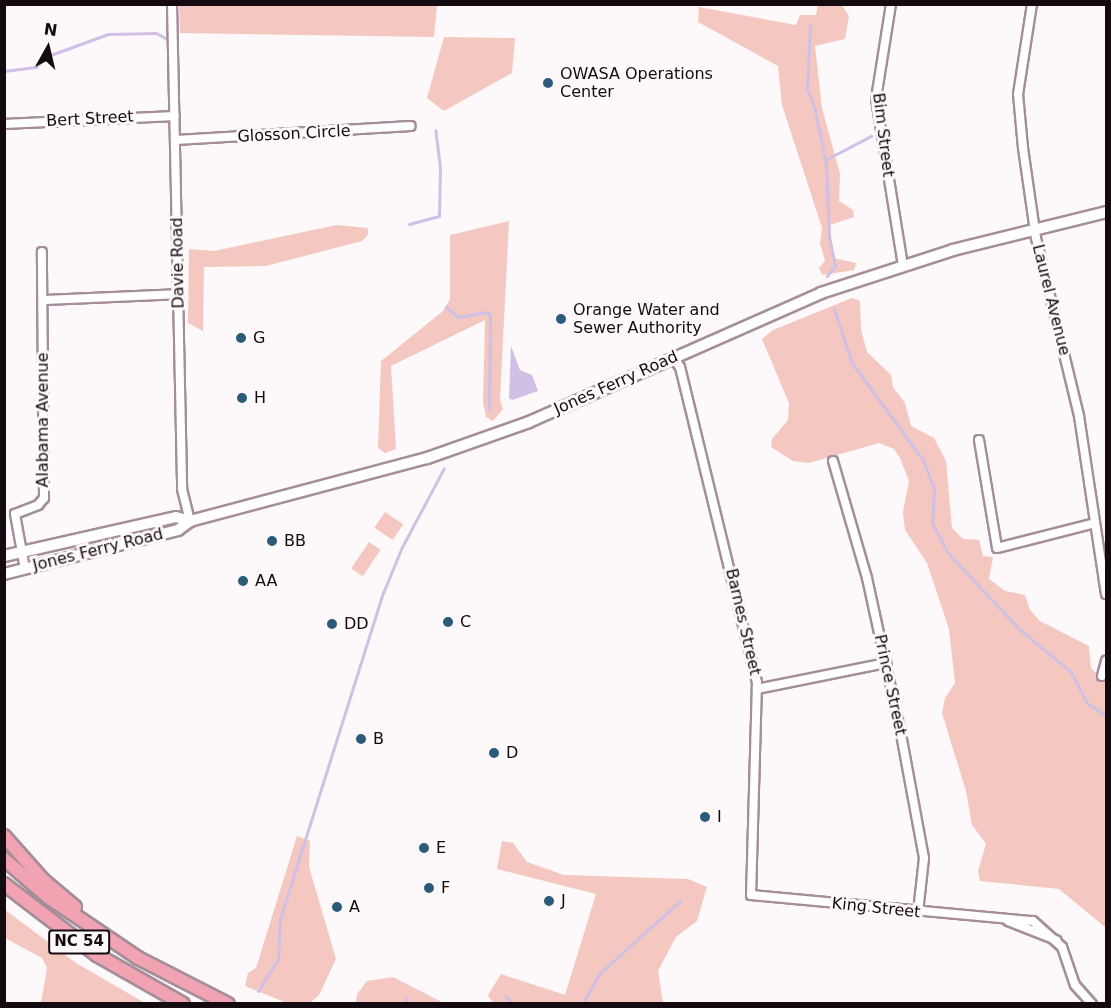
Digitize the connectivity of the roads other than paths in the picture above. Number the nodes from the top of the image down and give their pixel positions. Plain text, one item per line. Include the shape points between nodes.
1 (172, 4) edge
2 (891, 4) edge
3 (1032, 4) edge
4 (175, 116) junction
5 (4, 124) edge
6 (411, 126) dead end
7 (176, 140) junction
8 (1107, 212) edge
9 (1034, 228) junction
10 (42, 252) dead end
11 (903, 265) junction
12 (178, 294) junction
13 (43, 300) junction
14 (673, 358) junction
15 (979, 440) dead end
16 (834, 461) dead end
17 (190, 521) junction
18 (1095, 523) junction
19 (21, 552) junction
20 (4, 556) edge
21 (25, 569) junction
22 (4, 574) edge
23 (1107, 594) edge
24 (1107, 661) edge
25 (886, 663) junction
26 (1102, 676) dead end
27 (757, 690) junction
28 (4, 836) edge
29 (4, 859) edge
30 (7, 888) edge
31 (751, 895) joint
32 (918, 912) junction
33 (91, 927) junction
34 (183, 1004) edge
35 (228, 1004) edge
36 (1092, 1004) edge

1 - 4 street, Davie Road
2 - 11 street, Bim Street via 876,99
3 - 9 street, Laurel Avenue via 1018,100
4 - 5 street, Bert Street
4 - 7 street, Davie Road
6 - 7 street, Glosson Circle
7 - 12 street, Davie Road
8 - 9 main road, Jones Ferry Road
9 - 11 main road, Jones Ferry Road
9 - 18 street, Laurel Avenue via 1079,417
10 - 13 street, Alabama Avenue
11 - 14 main road, Jones Ferry Road via 821,293
12 - 13 street
12 - 17 street, Davie Road via 182,489
13 - 19 street, Alabama Avenue via 44,498 38,506 15,514
14 - 17 main road, Jones Ferry Road via 529,422 427,458
14 - 27 street, Barnes Street via 681,374
15 - 18 street via 997,548
16 - 25 street, Prince Street
17 - 19 main road, Jones Ferry Road via 176,518
17 - 21 main road, Jones Ferry Road via 178,530
18 - 23 street, Laurel Avenue
19 - 20 main road, Jones Ferry Road
19 - 21 street, Alabama Avenue
21 - 22 main road, Jones Ferry Road
24 - 26 street
25 - 27 street
25 - 32 street, Prince Street via 924,858
27 - 31 street, Barnes Street
28 - 33 highway
29 - 33 highway, NC 54
30 - 34 highway, NC 54 via 97,955
31 - 32 street, King Street
32 - 36 street, King Street via 1002,919 1057,940 1075,985
33 - 35 highway, NC 54 via 138,958

